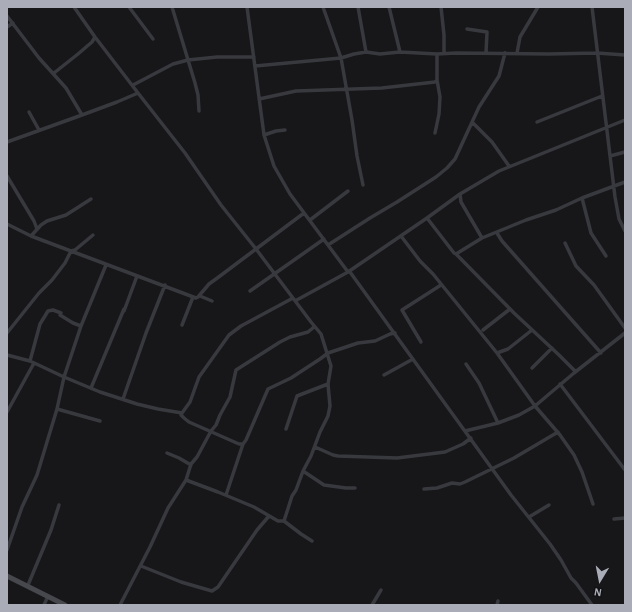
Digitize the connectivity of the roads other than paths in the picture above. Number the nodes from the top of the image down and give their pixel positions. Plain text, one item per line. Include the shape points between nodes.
1 (74, 7) edge
2 (128, 7) edge
3 (172, 7) edge
4 (247, 7) edge
5 (323, 7) edge
6 (358, 7) edge
7 (389, 7) edge
8 (441, 7) edge
9 (538, 7) edge
10 (592, 7) edge
11 (7, 16) edge
12 (13, 23) junction
13 (7, 28) edge
14 (467, 29) dead end
15 (95, 37) junction
16 (153, 39) dead end
17 (366, 52) junction
18 (400, 52) junction
19 (597, 52) junction
20 (444, 53) junction
21 (486, 53) junction
22 (505, 53) junction
23 (517, 53) junction
24 (436, 54) junction
25 (625, 55) edge
26 (254, 57) junction
27 (340, 58) junction
28 (188, 60) junction
29 (256, 66) junction
30 (54, 73) junction
31 (437, 80) junction
32 (133, 85) junction
33 (347, 90) junction
34 (138, 93) junction
35 (602, 96) junction
36 (259, 99) junction
37 (199, 111) dead end
38 (29, 112) dead end
39 (82, 115) junction
40 (625, 120) edge
41 (472, 122) junction
42 (537, 122) dead end
43 (607, 127) junction
44 (39, 130) junction
45 (285, 130) dead end
46 (435, 133) dead end
47 (264, 135) junction
48 (7, 142) edge
49 (625, 152) edge
50 (610, 156) junction
51 (509, 166) junction
52 (7, 176) edge
53 (625, 182) edge
54 (363, 185) dead end
55 (614, 186) junction
56 (348, 191) dead end
57 (460, 194) junction
58 (582, 198) junction
59 (91, 199) dead end
60 (304, 213) junction
61 (427, 218) junction
62 (310, 220) junction
63 (7, 224) edge
64 (37, 229) junction
65 (625, 231) edge
66 (497, 233) junction
67 (93, 235) dead end
68 (31, 236) junction
69 (401, 236) junction
70 (482, 238) junction
71 (324, 239) junction
72 (565, 243) dead end
73 (328, 245) junction
74 (256, 249) junction
75 (71, 251) junction
76 (456, 254) junction
77 (606, 256) dead end
78 (106, 265) junction
79 (349, 272) junction
80 (275, 274) junction
81 (137, 276) junction
82 (441, 285) junction
83 (165, 286) junction
84 (250, 291) dead end
85 (200, 296) junction
86 (192, 297) junction
87 (294, 300) junction
88 (212, 301) dead end
89 (124, 309) junction
90 (510, 309) junction
91 (182, 325) dead end
92 (81, 326) junction
93 (314, 327) junction
94 (625, 328) edge
95 (145, 330) dead end
96 (483, 330) dead end
97 (532, 330) junction
98 (7, 333) edge
99 (115, 333) dead end
100 (395, 333) junction
101 (625, 333) edge
102 (421, 342) dead end
103 (552, 348) junction
104 (328, 352) junction
105 (497, 353) junction
106 (601, 353) junction
107 (7, 355) edge
108 (413, 359) junction
109 (30, 361) junction
110 (34, 364) junction
111 (466, 364) dead end
112 (532, 368) dead end
113 (575, 372) junction
114 (384, 375) dead end
115 (64, 377) junction
116 (328, 384) junction
117 (560, 384) junction
118 (91, 388) junction
119 (123, 399) junction
120 (535, 406) junction
121 (57, 409) junction
122 (7, 412) edge
123 (182, 413) junction
124 (100, 421) dead end
125 (498, 423) junction
126 (286, 429) dead end
127 (210, 431) junction
128 (466, 431) junction
129 (558, 432) junction
130 (471, 438) junction
131 (242, 444) junction
132 (315, 447) junction
133 (167, 453) dead end
134 (191, 465) junction
135 (492, 468) junction
136 (625, 470) edge
137 (303, 471) junction
138 (186, 480) junction
139 (355, 488) dead end
140 (424, 489) dead end
141 (226, 495) junction
142 (593, 504) dead end
143 (59, 505) dead end
144 (550, 505) dead end
145 (269, 516) junction
146 (528, 517) junction
147 (625, 518) edge
148 (614, 519) dead end
149 (284, 521) junction
150 (312, 541) dead end
151 (7, 550) edge
152 (140, 566) junction
153 (7, 576) edge
154 (28, 585) junction
155 (381, 590) dead end
156 (48, 596) junction
157 (44, 605) edge
158 (65, 605) edge
159 (120, 605) edge
160 (372, 605) edge
161 (592, 605) edge

1 - 15 street
2 - 16 street
3 - 28 street
4 - 26 street
5 - 27 street
6 - 17 street
7 - 18 street
8 - 20 street
9 - 23 street via 520,37
10 - 19 street
11 - 12 street
12 - 13 street
12 - 30 street
14 - 21 street via 487,32
15 - 30 street
15 - 32 street
17 - 18 street
17 - 27 street
18 - 24 street
19 - 23 street
19 - 25 street
19 - 35 street
20 - 21 street
20 - 24 street
21 - 22 street
22 - 23 street
22 - 41 street via 499,76
24 - 31 street
26 - 28 street
26 - 29 street
27 - 29 street
27 - 33 street
28 - 32 street via 173,64
28 - 37 street via 198,95
29 - 36 street
30 - 39 street
31 - 33 street via 410,86
31 - 46 street via 440,108
32 - 34 street
33 - 36 street via 296,91
33 - 54 street
34 - 39 street
34 - 74 street
35 - 42 street
35 - 43 street
36 - 47 street
38 - 44 street
39 - 44 street
40 - 43 street
41 - 51 street via 492,142
41 - 73 street via 455,159 441,173
43 - 50 street
43 - 51 street
44 - 48 street
45 - 47 street
47 - 60 street via 274,166
49 - 50 street
50 - 55 street
51 - 57 street
52 - 64 street
53 - 55 street
55 - 58 street
55 - 65 street via 619,219
56 - 62 street
57 - 61 street
57 - 70 street via 461,202
58 - 66 street
58 - 77 street via 591,233
59 - 64 street via 71,213 47,221
60 - 62 street
60 - 74 street
61 - 69 street
61 - 76 street
62 - 71 street
63 - 68 street
64 - 68 street
66 - 70 street
66 - 106 street
67 - 75 street
68 - 75 street
69 - 79 street
69 - 82 street
70 - 76 street
71 - 73 street
71 - 80 street
72 - 94 street via 576,266 594,285
73 - 79 street
74 - 80 street
74 - 85 street via 209,284
75 - 78 street
75 - 98 street via 52,280
76 - 90 street
78 - 81 street
78 - 92 street
79 - 87 street
79 - 100 street
80 - 84 street
80 - 87 street
81 - 83 street
81 - 89 street
82 - 102 street via 402,310
82 - 105 street
83 - 86 street
83 - 95 street
83 - 119 street
85 - 86 street
85 - 88 street
86 - 91 street
87 - 93 street
87 - 123 street via 241,326 229,335 199,377 190,402
89 - 99 street
89 - 118 street
90 - 96 street
90 - 97 street
92 - 109 street via 53,310 48,311 40,324
92 - 115 street
93 - 104 street
93 - 127 street via 308,332 280,342 236,370 230,397 216,425
97 - 103 street
97 - 105 street via 508,349
100 - 104 street
100 - 108 street
101 - 106 street
103 - 112 street
103 - 113 street
104 - 116 street via 332,366
104 - 131 street via 291,378 268,389
105 - 120 street
106 - 113 street
107 - 109 street
108 - 114 street
108 - 128 street
109 - 110 street
110 - 115 street
110 - 122 street
111 - 125 street via 479,383
113 - 117 street
115 - 118 street
115 - 121 street
116 - 126 street via 297,396
116 - 132 street via 330,411
117 - 120 street
117 - 136 street
118 - 119 street
119 - 123 street via 158,410
120 - 125 street
120 - 129 street
121 - 124 street
121 - 151 street via 37,475
123 - 127 street via 189,422
125 - 128 street
127 - 131 street
127 - 134 street
128 - 130 street
129 - 135 street
129 - 142 street via 574,455
130 - 132 street via 445,452 397,458 338,456
130 - 135 street
131 - 141 street
132 - 137 street
133 - 134 street
134 - 138 street
135 - 140 street via 460,484 452,483
135 - 146 street
137 - 139 street via 324,485
137 - 149 street
138 - 141 street
138 - 152 street via 168,508
141 - 145 street via 262,510
143 - 154 street
144 - 146 street
145 - 149 street
145 - 152 street via 218,587 212,591
146 - 161 street
147 - 148 street
149 - 150 street
152 - 159 street
153 - 154 street
154 - 156 street
155 - 160 street
156 - 157 street
156 - 158 street

